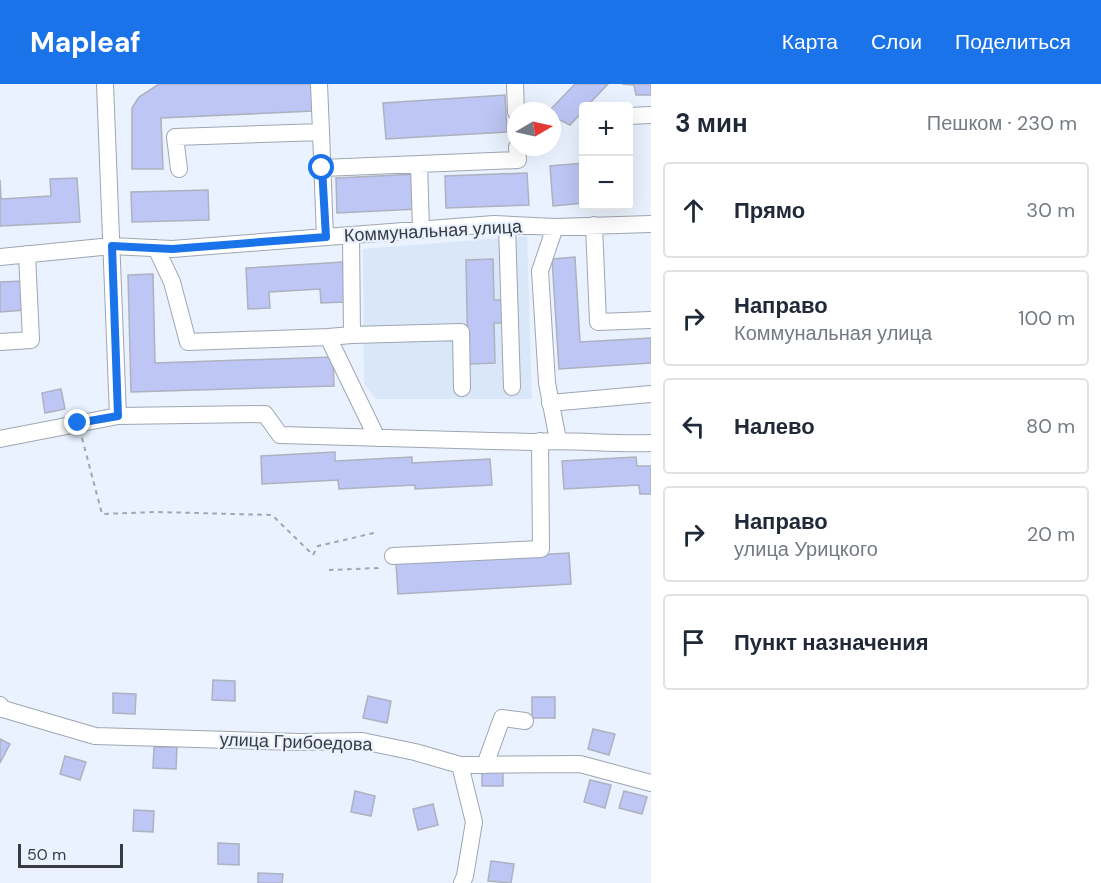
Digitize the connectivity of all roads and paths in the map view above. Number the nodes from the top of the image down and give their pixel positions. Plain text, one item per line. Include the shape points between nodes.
1 (105, 84) edge
2 (319, 84) edge
3 (515, 84) edge
4 (516, 102) edge
5 (651, 115) edge
6 (633, 116) edge
7 (321, 132) junction
8 (518, 156) edge
9 (419, 164) junction
10 (322, 168) junction
11 (180, 169) dead end
12 (651, 224) edge
13 (507, 225) junction
14 (594, 225) junction
15 (555, 227) junction
16 (421, 230) junction
17 (351, 235) junction
18 (326, 237) junction
19 (112, 246) junction
20 (156, 248) junction
21 (27, 254) junction
22 (0, 257) edge
23 (651, 320) edge
24 (352, 335) junction
25 (328, 338) junction
26 (0, 342) edge
27 (512, 387) dead end
28 (462, 388) dead end
29 (651, 394) edge
30 (550, 403) junction
31 (118, 416) junction
32 (78, 423) junction
33 (377, 438) junction
34 (0, 439) edge
35 (558, 440) junction
36 (540, 441) junction
37 (651, 443) edge
38 (374, 533) dead end
39 (393, 556) joint
40 (329, 570) dead end
41 (4, 709) edge
42 (525, 721) dead end
43 (460, 765) junction
44 (485, 765) junction
45 (651, 783) edge
46 (462, 883) edge

1 - 19 street
2 - 7 street
3 - 4 street
5 - 6 street
7 - 10 street
7 - 11 street via 175,137
8 - 9 street via 518,160
9 - 10 street
9 - 16 street
10 - 18 street
12 - 14 street, Коммунальная улица
13 - 15 street, Коммунальная улица
13 - 16 street, Коммунальная улица
13 - 27 street
14 - 15 street, Коммунальная улица
14 - 23 street via 598,322
15 - 30 street via 540,271
16 - 17 street, Коммунальная улица
17 - 18 street, Коммунальная улица
17 - 24 street
18 - 20 street, Коммунальная улица
19 - 20 street, Коммунальная улица
19 - 21 street, Коммунальная улица
19 - 31 street
20 - 25 street via 172,282 188,342
21 - 22 street, Коммунальная улица
21 - 26 street via 31,340
24 - 25 street
24 - 28 street via 461,332
25 - 33 street
29 - 30 street
30 - 35 street
31 - 32 street
31 - 33 street via 265,414 279,435
32 - 34 street
32 - 38 path via 102,514 272,515 313,555 318,546
33 - 36 street
35 - 36 street
35 - 37 street
36 - 39 street via 541,549
39 - 40 path via 378,568
41 - 43 street, улица Грибоедова via 95,736 362,741
42 - 44 street via 502,718
43 - 44 street, улица Грибоедова
43 - 46 street via 474,822
44 - 45 street, улица Грибоедова via 580,764

